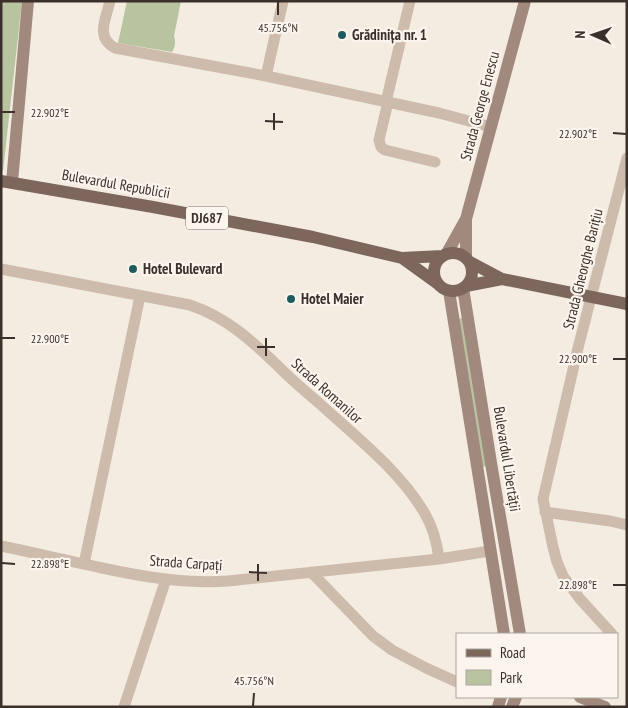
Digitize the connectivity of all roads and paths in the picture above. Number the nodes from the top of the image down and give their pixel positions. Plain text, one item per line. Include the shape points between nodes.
1 (28, 1) edge
2 (110, 1) edge
3 (283, 1) edge
4 (410, 1) edge
5 (525, 1) edge
6 (266, 76) junction
7 (387, 102) junction
8 (491, 126) junction
9 (627, 158) edge
10 (436, 162) dead end
11 (6, 181) edge
12 (466, 219) junction
13 (445, 254) junction
14 (402, 258) junction
15 (468, 260) junction
16 (1, 268) edge
17 (502, 279) junction
18 (465, 287) junction
19 (444, 288) junction
20 (140, 296) junction
21 (591, 297) junction
22 (627, 304) edge
23 (545, 512) junction
24 (627, 524) edge
25 (1, 546) edge
26 (490, 551) junction
27 (439, 559) junction
28 (84, 564) junction
29 (310, 572) junction
30 (166, 579) junction
31 (504, 633) edge
32 (520, 633) edge
33 (611, 633) edge
34 (456, 682) edge
35 (582, 698) edge
36 (124, 707) edge
37 (605, 707) edge

1 - 11 main road
2 - 6 street via 103,35 114,48
3 - 6 street
4 - 7 street
5 - 8 main road, Strada George Enescu
6 - 7 street
7 - 8 street
7 - 10 street via 381,147
8 - 12 main road, Strada George Enescu
9 - 21 street, Strada Gheorghe Barițiu
11 - 14 main road, Bulevardul Republicii / DJ687 via 313,237
12 - 13 main road, Strada George Enescu
12 - 15 main road, Strada George Enescu
13 - 14 main road, Bulevardul Republicii / DJ687
13 - 15 main road, DJ687 via 454,252
13 - 19 main road via 437,260 433,273
14 - 19 main road, Bulevardul Republicii / DJ687
15 - 17 main road, DJ687
15 - 18 main road via 472,275
16 - 20 street, Strada Romanilor
17 - 18 main road, DJ687
17 - 21 main road, DJ687
18 - 19 main road, DJ687 via 455,291
18 - 32 main road, Bulevardul Libertății
19 - 26 main road, Bulevardul Libertății
20 - 27 street, Strada Romanilor via 201,309 254,342 393,472 428,518
20 - 28 street
21 - 22 main road, DJ687
21 - 23 street, Strada Gheorghe Barițiu via 543,499
23 - 24 street
23 - 33 street, Strada Gheorghe Barițiu via 563,576
25 - 28 street, Strada Carpați
26 - 27 street, Strada Carpați
26 - 31 main road, Bulevardul Libertății
27 - 29 street, Strada Carpați
28 - 30 street, Strada Carpați
29 - 30 street, Strada Carpați via 214,582
29 - 34 street via 373,636 413,662
30 - 36 street
35 - 37 main road

